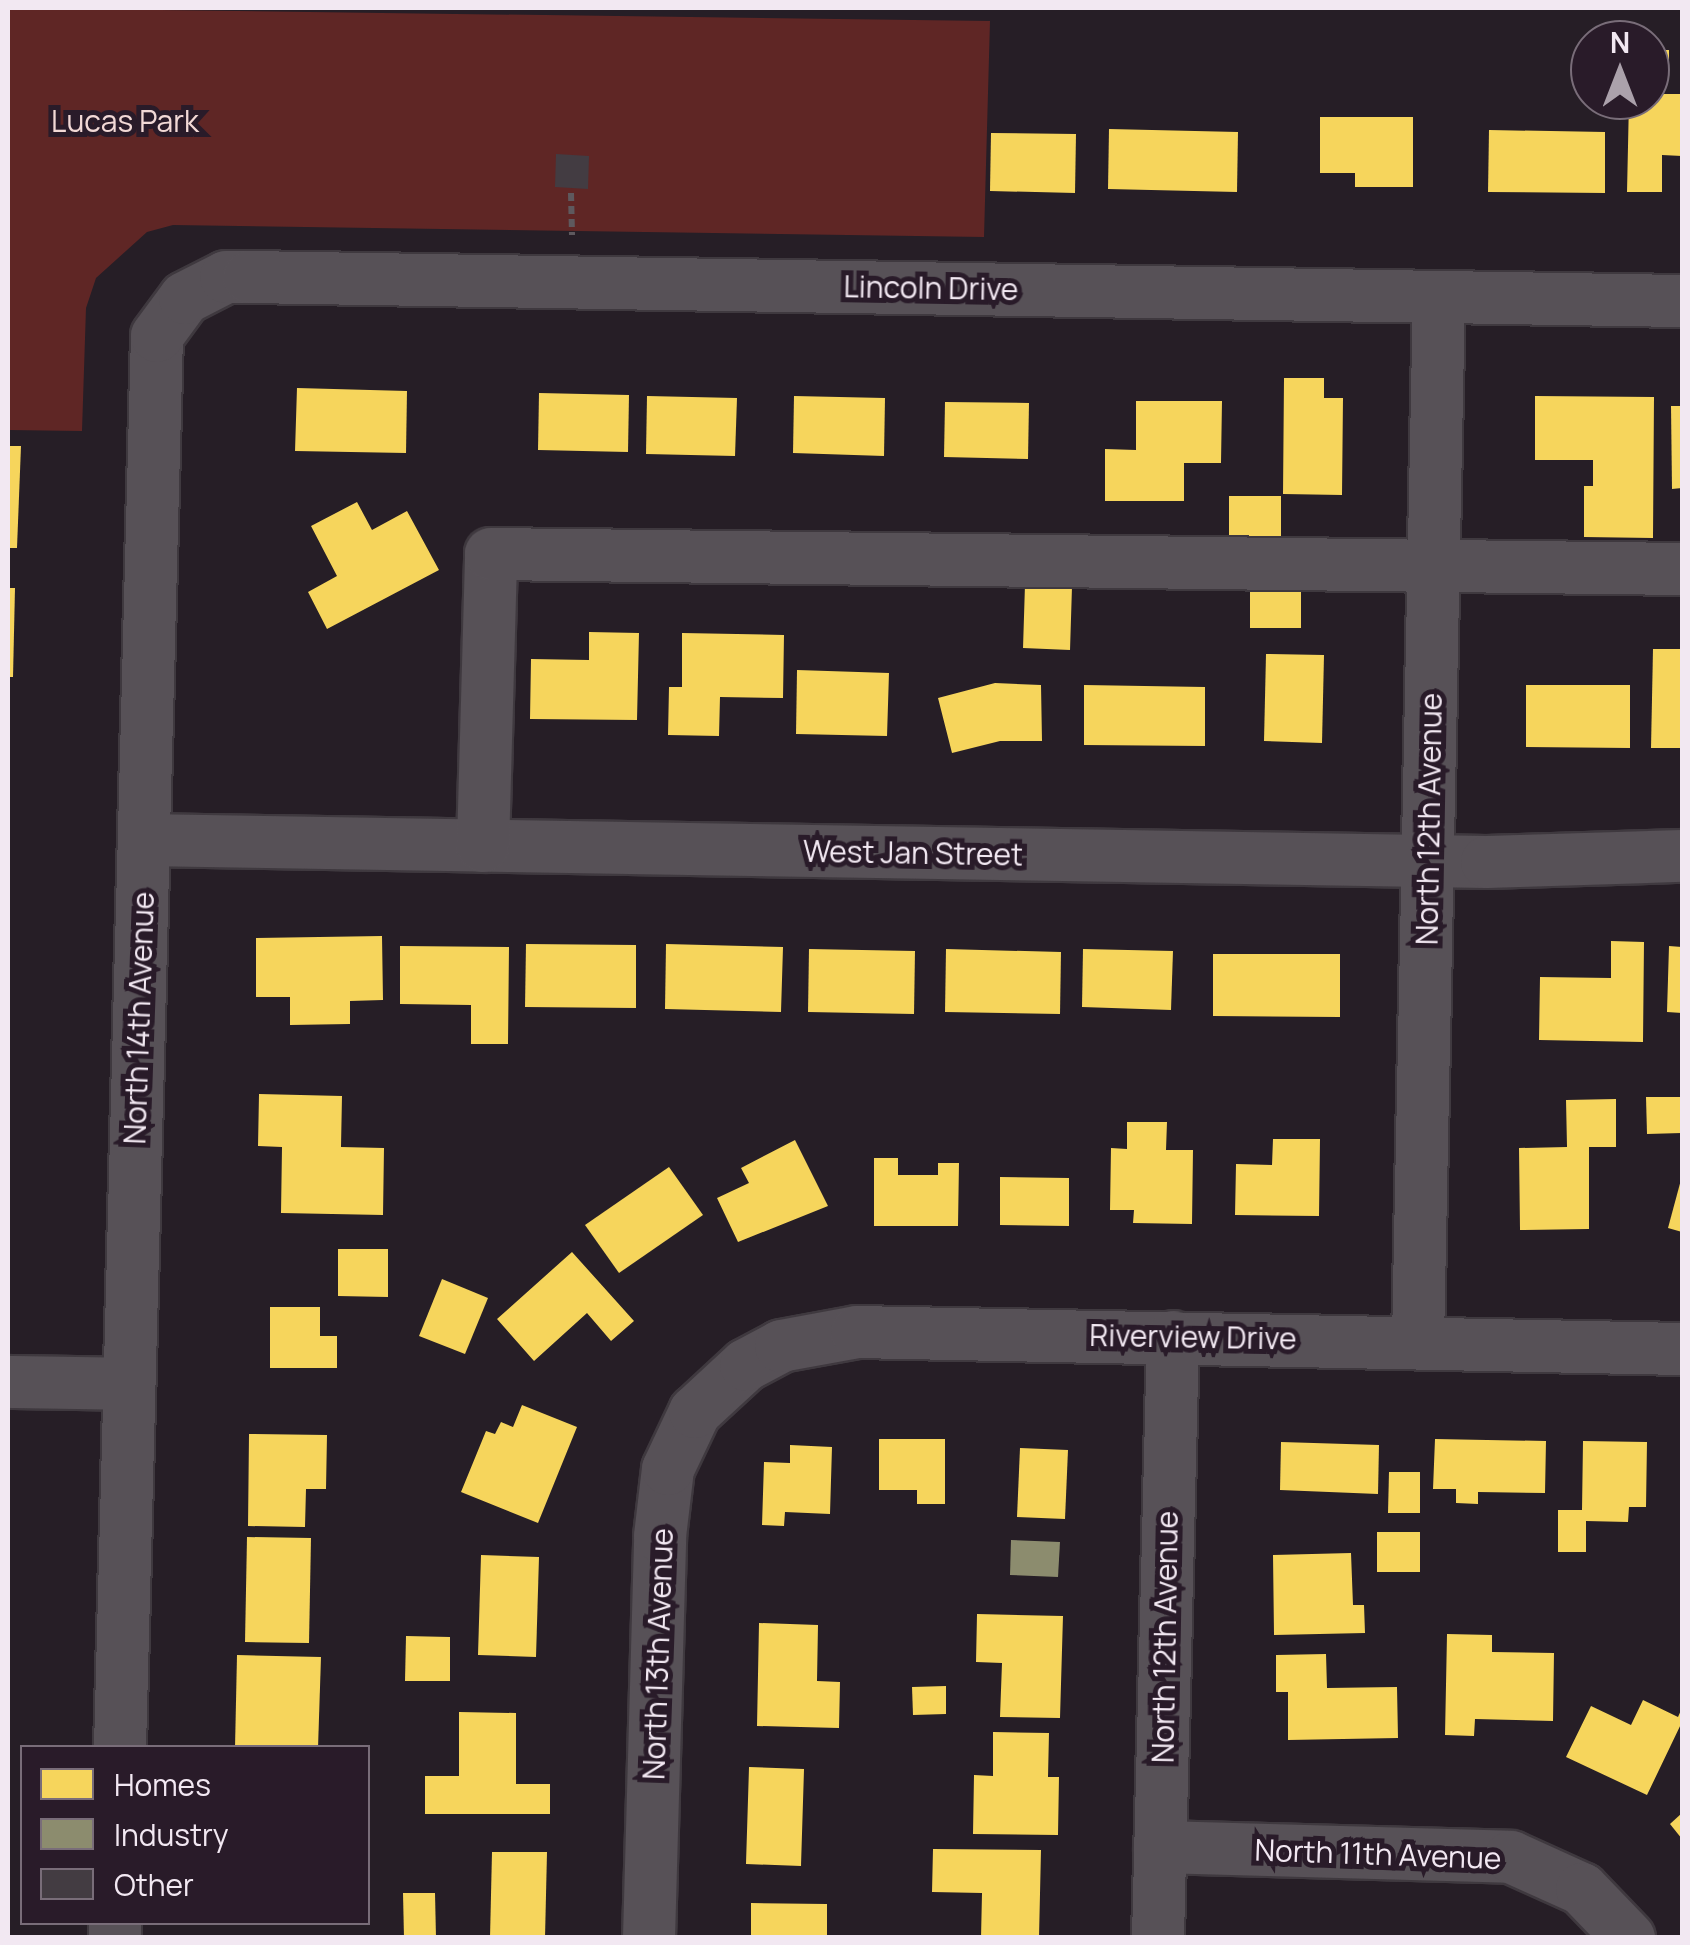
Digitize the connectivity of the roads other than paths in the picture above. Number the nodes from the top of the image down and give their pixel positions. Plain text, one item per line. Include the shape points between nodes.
1 (1439, 297) junction
2 (184, 298) joint
3 (1682, 300) edge
4 (1434, 568) junction
5 (1682, 569) edge
6 (144, 840) junction
7 (483, 846) junction
8 (1682, 856) edge
9 (1428, 861) junction
10 (1173, 1337) junction
11 (1418, 1342) junction
12 (1682, 1349) edge
13 (8, 1382) edge
14 (130, 1384) junction
15 (718, 1387) joint
16 (120, 1745) edge
17 (1160, 1847) junction
18 (649, 1938) edge
19 (1158, 1938) edge
20 (1630, 1938) edge

1 - 2 street, Lincoln Drive via 226,277
1 - 3 street, Lincoln Drive
1 - 4 street, North 12th Avenue
2 - 6 street, North 14th Avenue via 157,336
4 - 5 street
4 - 7 street via 491,554
4 - 9 street, North 12th Avenue
6 - 7 street, West Jan Street
6 - 14 street, North 14th Avenue
7 - 9 street, West Jan Street
8 - 9 street, West Jan Street
9 - 11 street, North 12th Avenue
10 - 11 street, Riverview Drive
10 - 15 street, Riverview Drive via 818,1336 781,1346
10 - 17 street, North 12th Avenue
11 - 12 street, Riverview Drive
13 - 14 street
14 - 16 street, North 14th Avenue
15 - 18 street, North 13th Avenue via 679,1439 660,1536
17 - 19 street, North 12th Avenue
17 - 20 street, North 11th Avenue via 1511,1857 1582,1889

